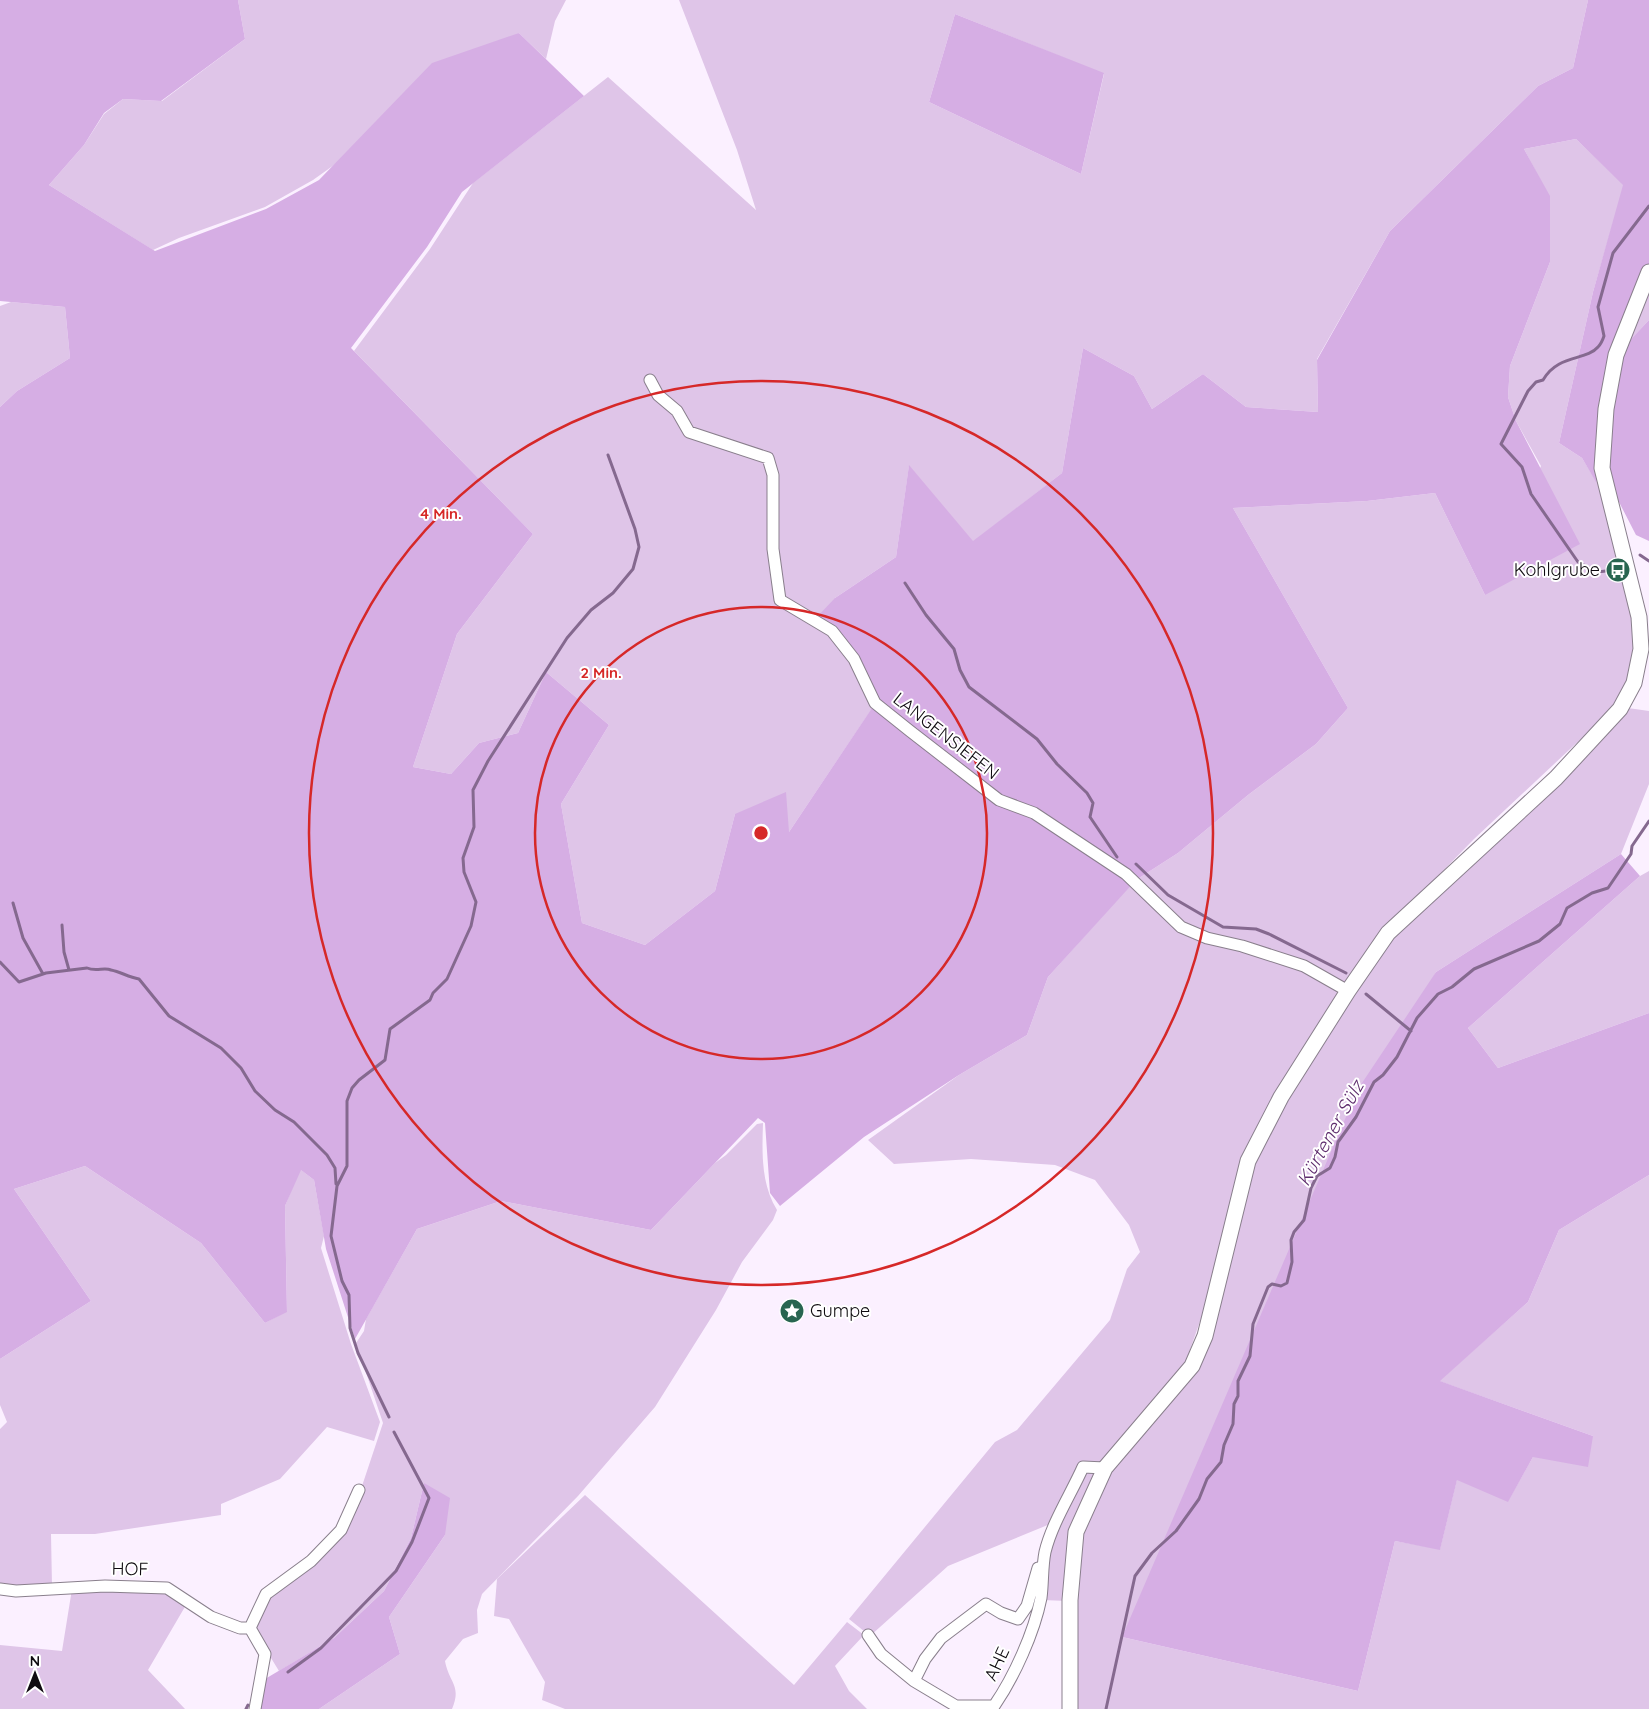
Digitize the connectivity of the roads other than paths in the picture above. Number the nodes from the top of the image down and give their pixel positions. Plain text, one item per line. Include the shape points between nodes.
1 (1649, 272) edge
2 (650, 380) dead end
3 (1645, 651) edge
4 (1348, 991) junction
5 (1105, 1468) junction
6 (359, 1490) dead end
7 (1046, 1551) junction
8 (0, 1589) edge
9 (250, 1628) junction
10 (868, 1636) dead end
11 (914, 1681) junction
12 (255, 1709) edge
13 (1070, 1709) edge

1 - 3 main road via 1616,355 1606,409 1602,468 1637,605
2 - 4 street, LANGENSIEFEN via 658,395 677,411 688,432 768,458 773,475 773,549 780,600 832,631 854,659 875,703 999,800 1034,813 1126,874 1181,927 1207,938 1304,966
3 - 4 main road via 1634,683 1620,709 1556,778 1388,933
4 - 5 main road via 1281,1097 1248,1161 1205,1336 1192,1366
5 - 7 street, AHE via 1083,1468
5 - 13 main road via 1076,1532 1070,1600
6 - 9 street via 342,1530 311,1561 266,1594
7 - 11 street, AHE via 1027,1606 1018,1619 986,1604 942,1638 925,1659
7 - 11 street, AHE via 1040,1599 1019,1660 994,1706 956,1706
8 - 9 street, HOF via 167,1588 211,1617 240,1628
9 - 12 street via 265,1654
10 - 11 street, AHE via 881,1654

